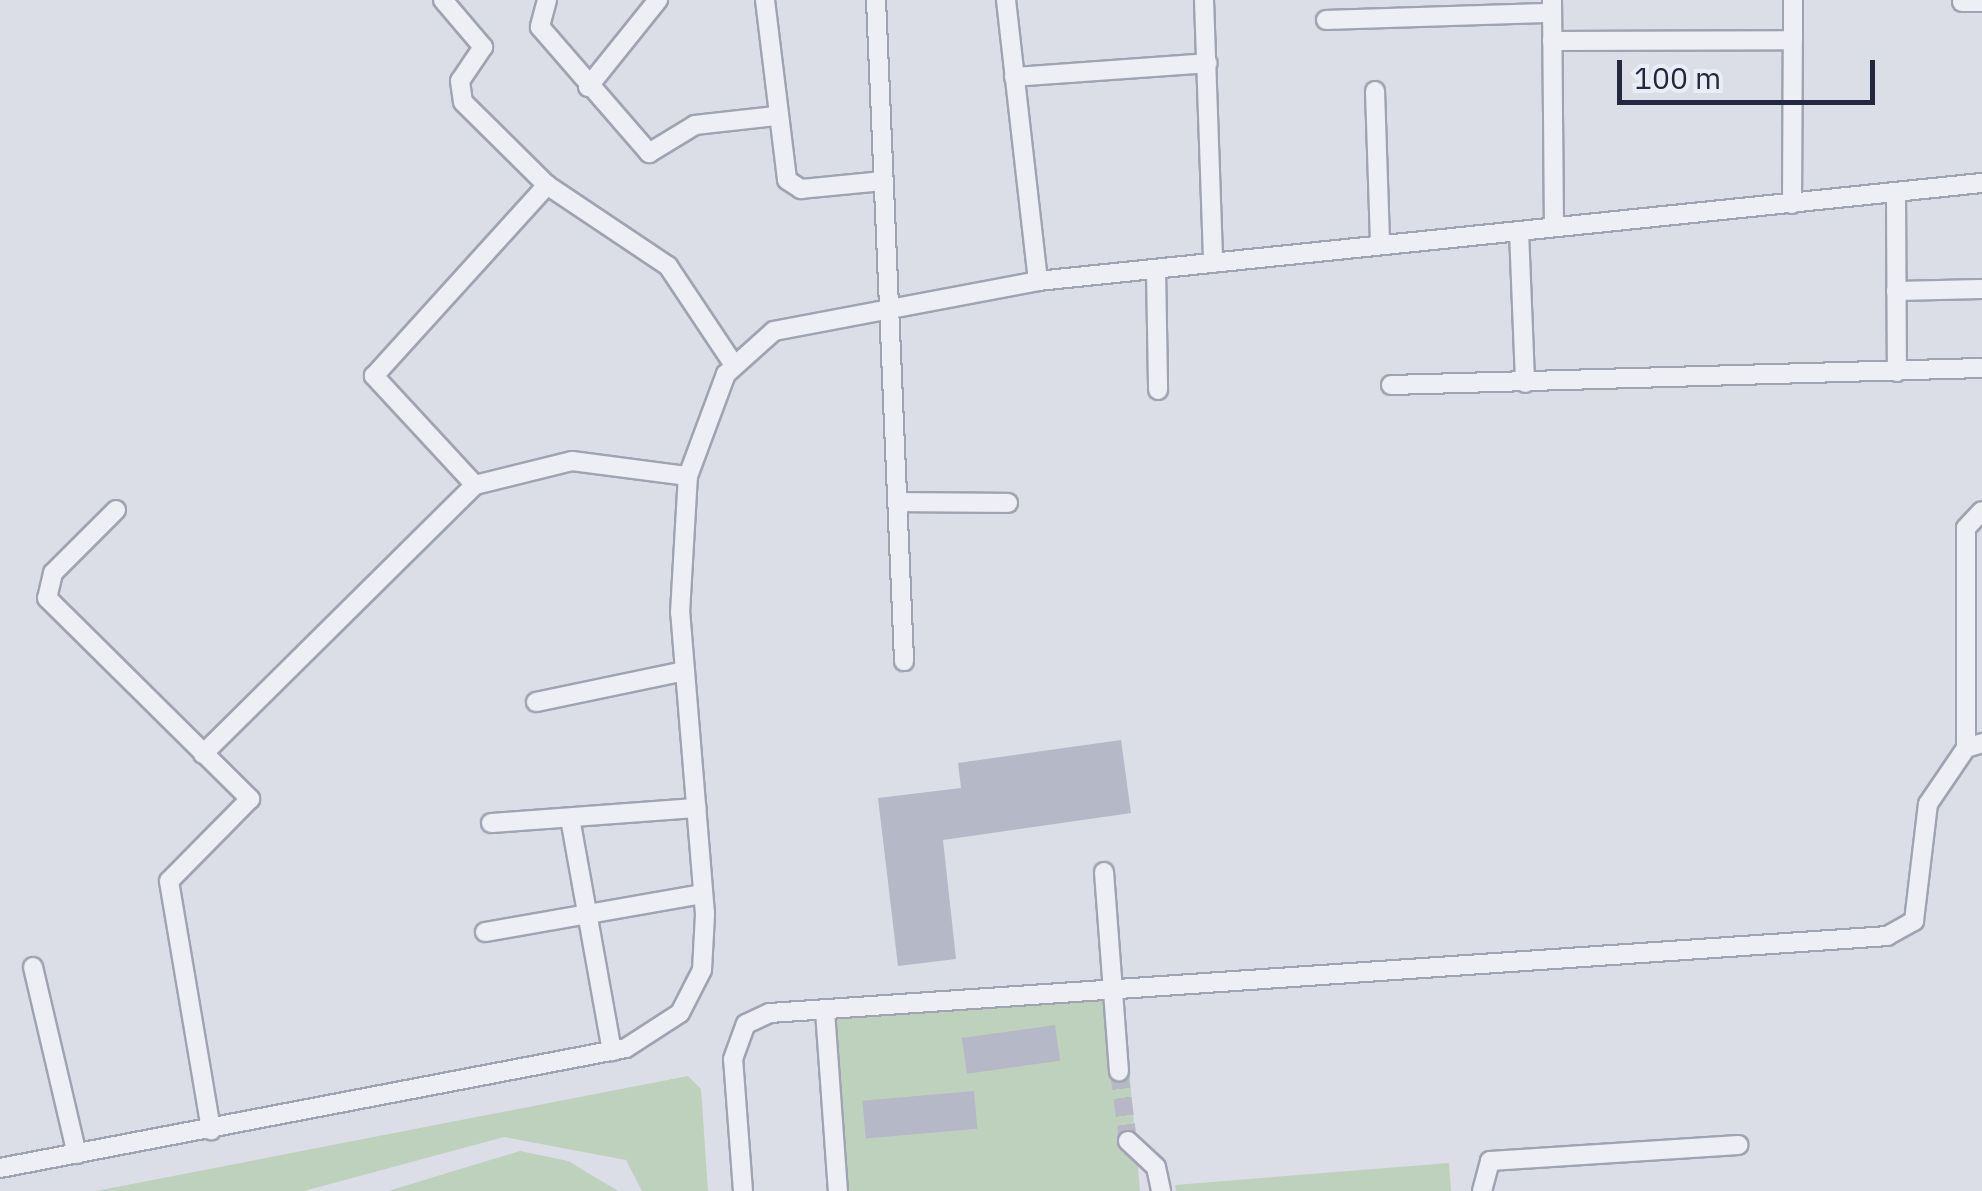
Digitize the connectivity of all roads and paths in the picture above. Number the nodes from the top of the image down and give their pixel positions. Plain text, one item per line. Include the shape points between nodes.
1 (443, 0) edge
2 (547, 0) edge
3 (658, 0) edge
4 (765, 0) edge
5 (876, 0) edge
6 (1006, 0) edge
7 (1204, 0) edge
8 (1793, 0) edge
9 (1962, 2) edge
10 (1982, 2) edge
11 (1552, 7) edge
12 (1326, 20) dead end
13 (1793, 40) junction
14 (1552, 41) junction
15 (1207, 64) junction
16 (1014, 76) junction
17 (588, 87) junction
18 (1375, 90) dead end
19 (775, 116) junction
20 (882, 181) junction
21 (1982, 183) edge
22 (547, 185) junction
23 (1896, 194) junction
24 (1792, 204) junction
25 (1554, 228) junction
26 (1520, 231) junction
27 (1380, 245) junction
28 (1213, 262) junction
29 (1156, 270) junction
30 (1038, 280) junction
31 (1982, 288) edge
32 (1896, 292) junction
33 (894, 301) junction
34 (734, 364) junction
35 (1982, 368) edge
36 (1897, 372) junction
37 (1525, 383) junction
38 (1392, 385) dead end
39 (1158, 390) dead end
40 (688, 476) junction
41 (475, 484) junction
42 (900, 502) junction
43 (1008, 502) dead end
44 (116, 510) dead end
45 (1982, 511) edge
46 (904, 661) dead end
47 (685, 671) junction
48 (536, 702) dead end
49 (1974, 746) edge
50 (203, 754) junction
51 (696, 808) junction
52 (570, 818) junction
53 (492, 823) dead end
54 (1104, 872) dead end
55 (703, 894) junction
56 (588, 913) junction
57 (485, 932) dead end
58 (34, 967) dead end
59 (1109, 991) junction
60 (824, 1011) junction
61 (612, 1051) junction
62 (1119, 1071) tunnel mouth
63 (211, 1130) junction
64 (1128, 1141) tunnel mouth
65 (1738, 1145) dead end
66 (78, 1154) junction
67 (0, 1168) edge
68 (743, 1191) edge
69 (838, 1191) edge
70 (1160, 1191) edge
71 (1482, 1191) edge

1 - 22 street via 482,47 460,81 463,102
2 - 17 street via 540,27
3 - 17 street
4 - 19 street
5 - 20 street
6 - 16 street
7 - 15 street
8 - 13 street
9 - 10 street
11 - 12 street
11 - 14 street
13 - 14 street
13 - 24 street
14 - 25 street
15 - 16 street
15 - 28 street
16 - 30 street
17 - 19 street via 655,155 695,125
18 - 27 street
19 - 20 street via 793,187
20 - 33 street
21 - 23 street
22 - 34 street via 668,266
22 - 41 street via 374,376
23 - 24 street
23 - 32 street
24 - 25 street
25 - 26 street
26 - 27 street
26 - 37 street
27 - 28 street
28 - 29 street
29 - 30 street
29 - 39 street
30 - 33 street
31 - 32 street
32 - 36 street
33 - 34 street via 774,331
33 - 42 street
34 - 40 street via 703,416
35 - 36 street
36 - 37 street
37 - 38 street
40 - 41 street via 572,461
40 - 47 street
41 - 50 street
42 - 43 street
42 - 46 street
44 - 50 street via 53,574 47,598
45 - 49 street via 1966,528
47 - 48 street
47 - 51 street
49 - 59 street via 1928,804 1914,921 1887,936
50 - 63 street via 250,799 169,882
51 - 52 street
51 - 55 street
52 - 53 street
52 - 56 street
54 - 59 street
55 - 56 street
55 - 61 street via 692,996 660,1030
56 - 57 street
56 - 61 street
58 - 66 street
59 - 60 street
59 - 62 street
60 - 68 street via 770,1013 738,1036
60 - 69 street
61 - 63 street
63 - 66 street
64 - 70 street via 1156,1166
65 - 71 street via 1490,1161
66 - 67 street

